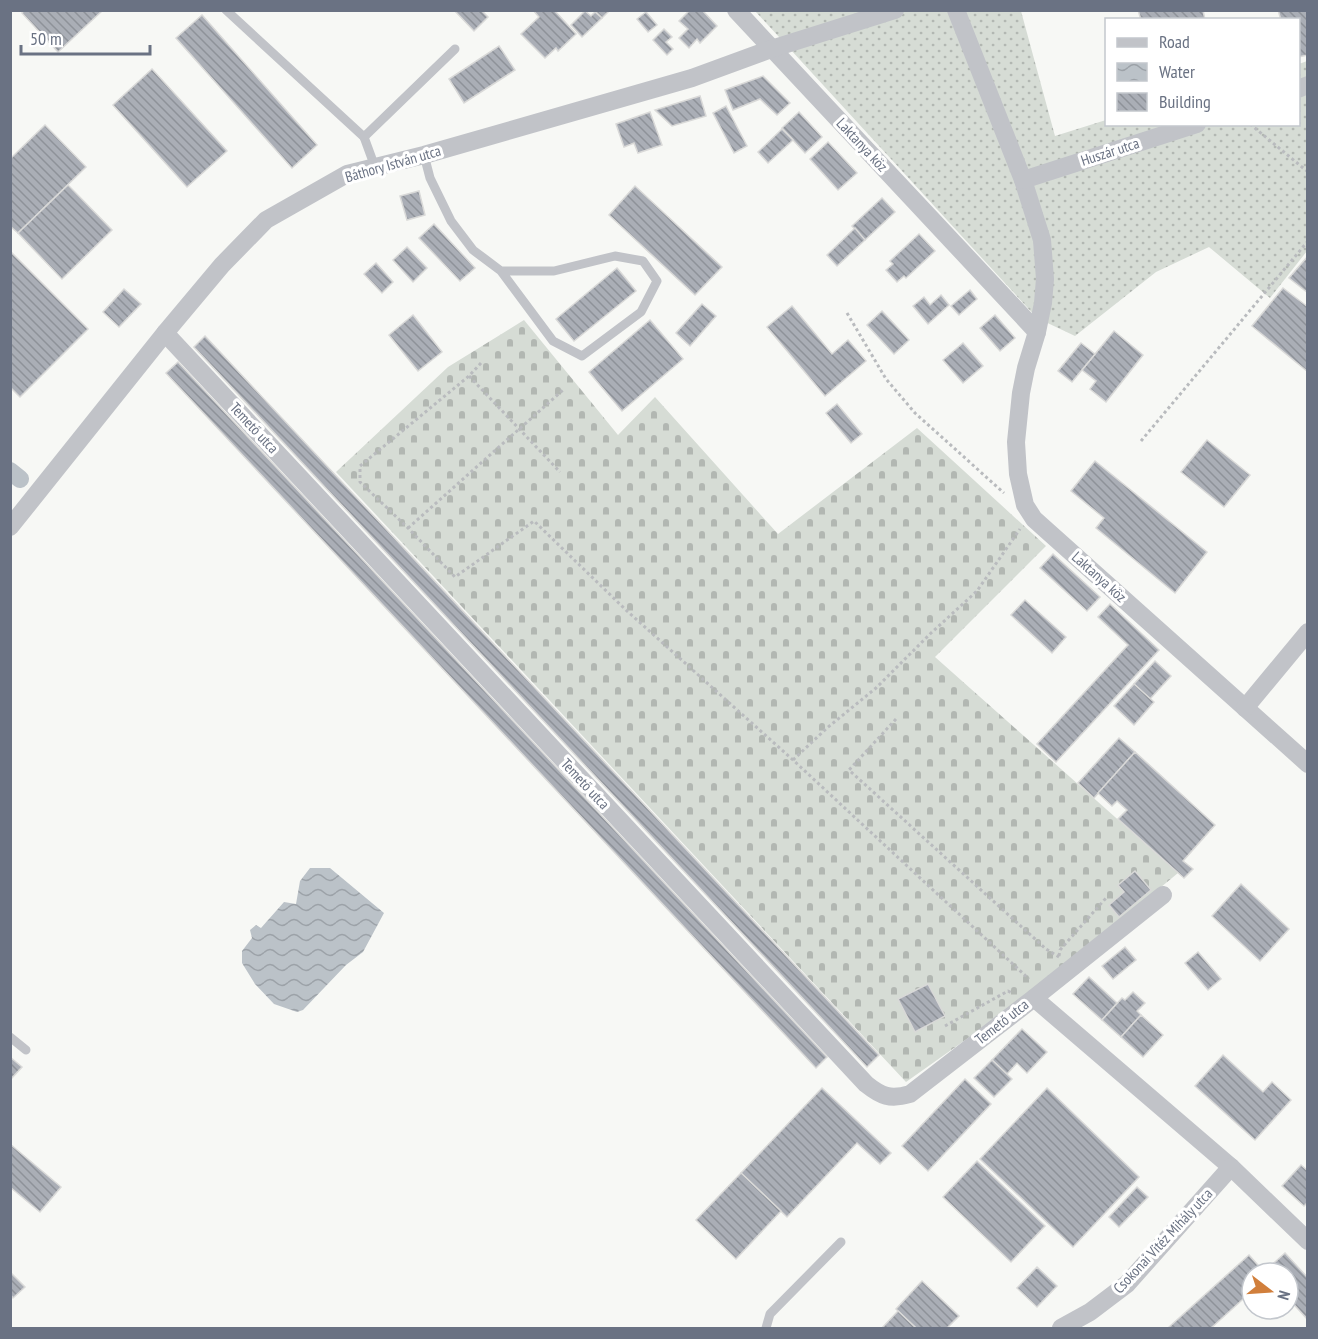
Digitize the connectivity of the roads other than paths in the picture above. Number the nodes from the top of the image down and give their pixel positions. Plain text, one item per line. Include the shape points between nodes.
1 (226, 10) edge
2 (736, 10) edge
3 (895, 10) edge
4 (957, 10) edge
5 (455, 49) dead end
6 (771, 49) junction
7 (1191, 126) edge
8 (364, 137) junction
9 (424, 155) junction
10 (375, 167) junction
11 (1023, 180) junction
12 (501, 271) junction
13 (1037, 332) junction
14 (165, 333) junction
15 (10, 527) edge
16 (1308, 632) edge
17 (1245, 708) junction
18 (1308, 764) edge
19 (1163, 895) dead end
20 (1034, 998) junction
21 (10, 1037) edge
22 (27, 1050) dead end
23 (1231, 1167) junction
24 (1308, 1241) edge
25 (841, 1242) dead end
26 (766, 1329) edge
27 (1061, 1329) edge

1 - 8 lane
2 - 6 street, Laktanya köz
3 - 6 street, Báthory István utca
4 - 11 street, Laktanya köz
5 - 8 lane
6 - 9 street, Báthory István utca via 692,78
6 - 13 street, Laktanya köz
7 - 11 street, Huszár utca
8 - 10 lane
9 - 10 street, Báthory István utca
9 - 12 lane via 430,178 451,221 473,250
10 - 14 street, Báthory István utca via 347,174 266,220
11 - 13 street, Laktanya köz via 1042,240 1045,279
12 - 12 lane via 553,341 582,356 641,312 657,281 643,261 615,256 554,272
13 - 17 street, Laktanya köz via 1021,393 1016,442 1025,505 1034,519
14 - 15 street, Báthory István utca
14 - 20 street, Temető utca via 877,1093 899,1097 910,1094
16 - 17 street
17 - 18 street, Laktanya köz
19 - 20 street, Temető utca
20 - 23 street, Temető utca
21 - 22 lane
23 - 24 street, Temető utca
23 - 27 street, Csokonai Vitéz Mihály utca via 1127,1284
25 - 26 lane via 770,1314

